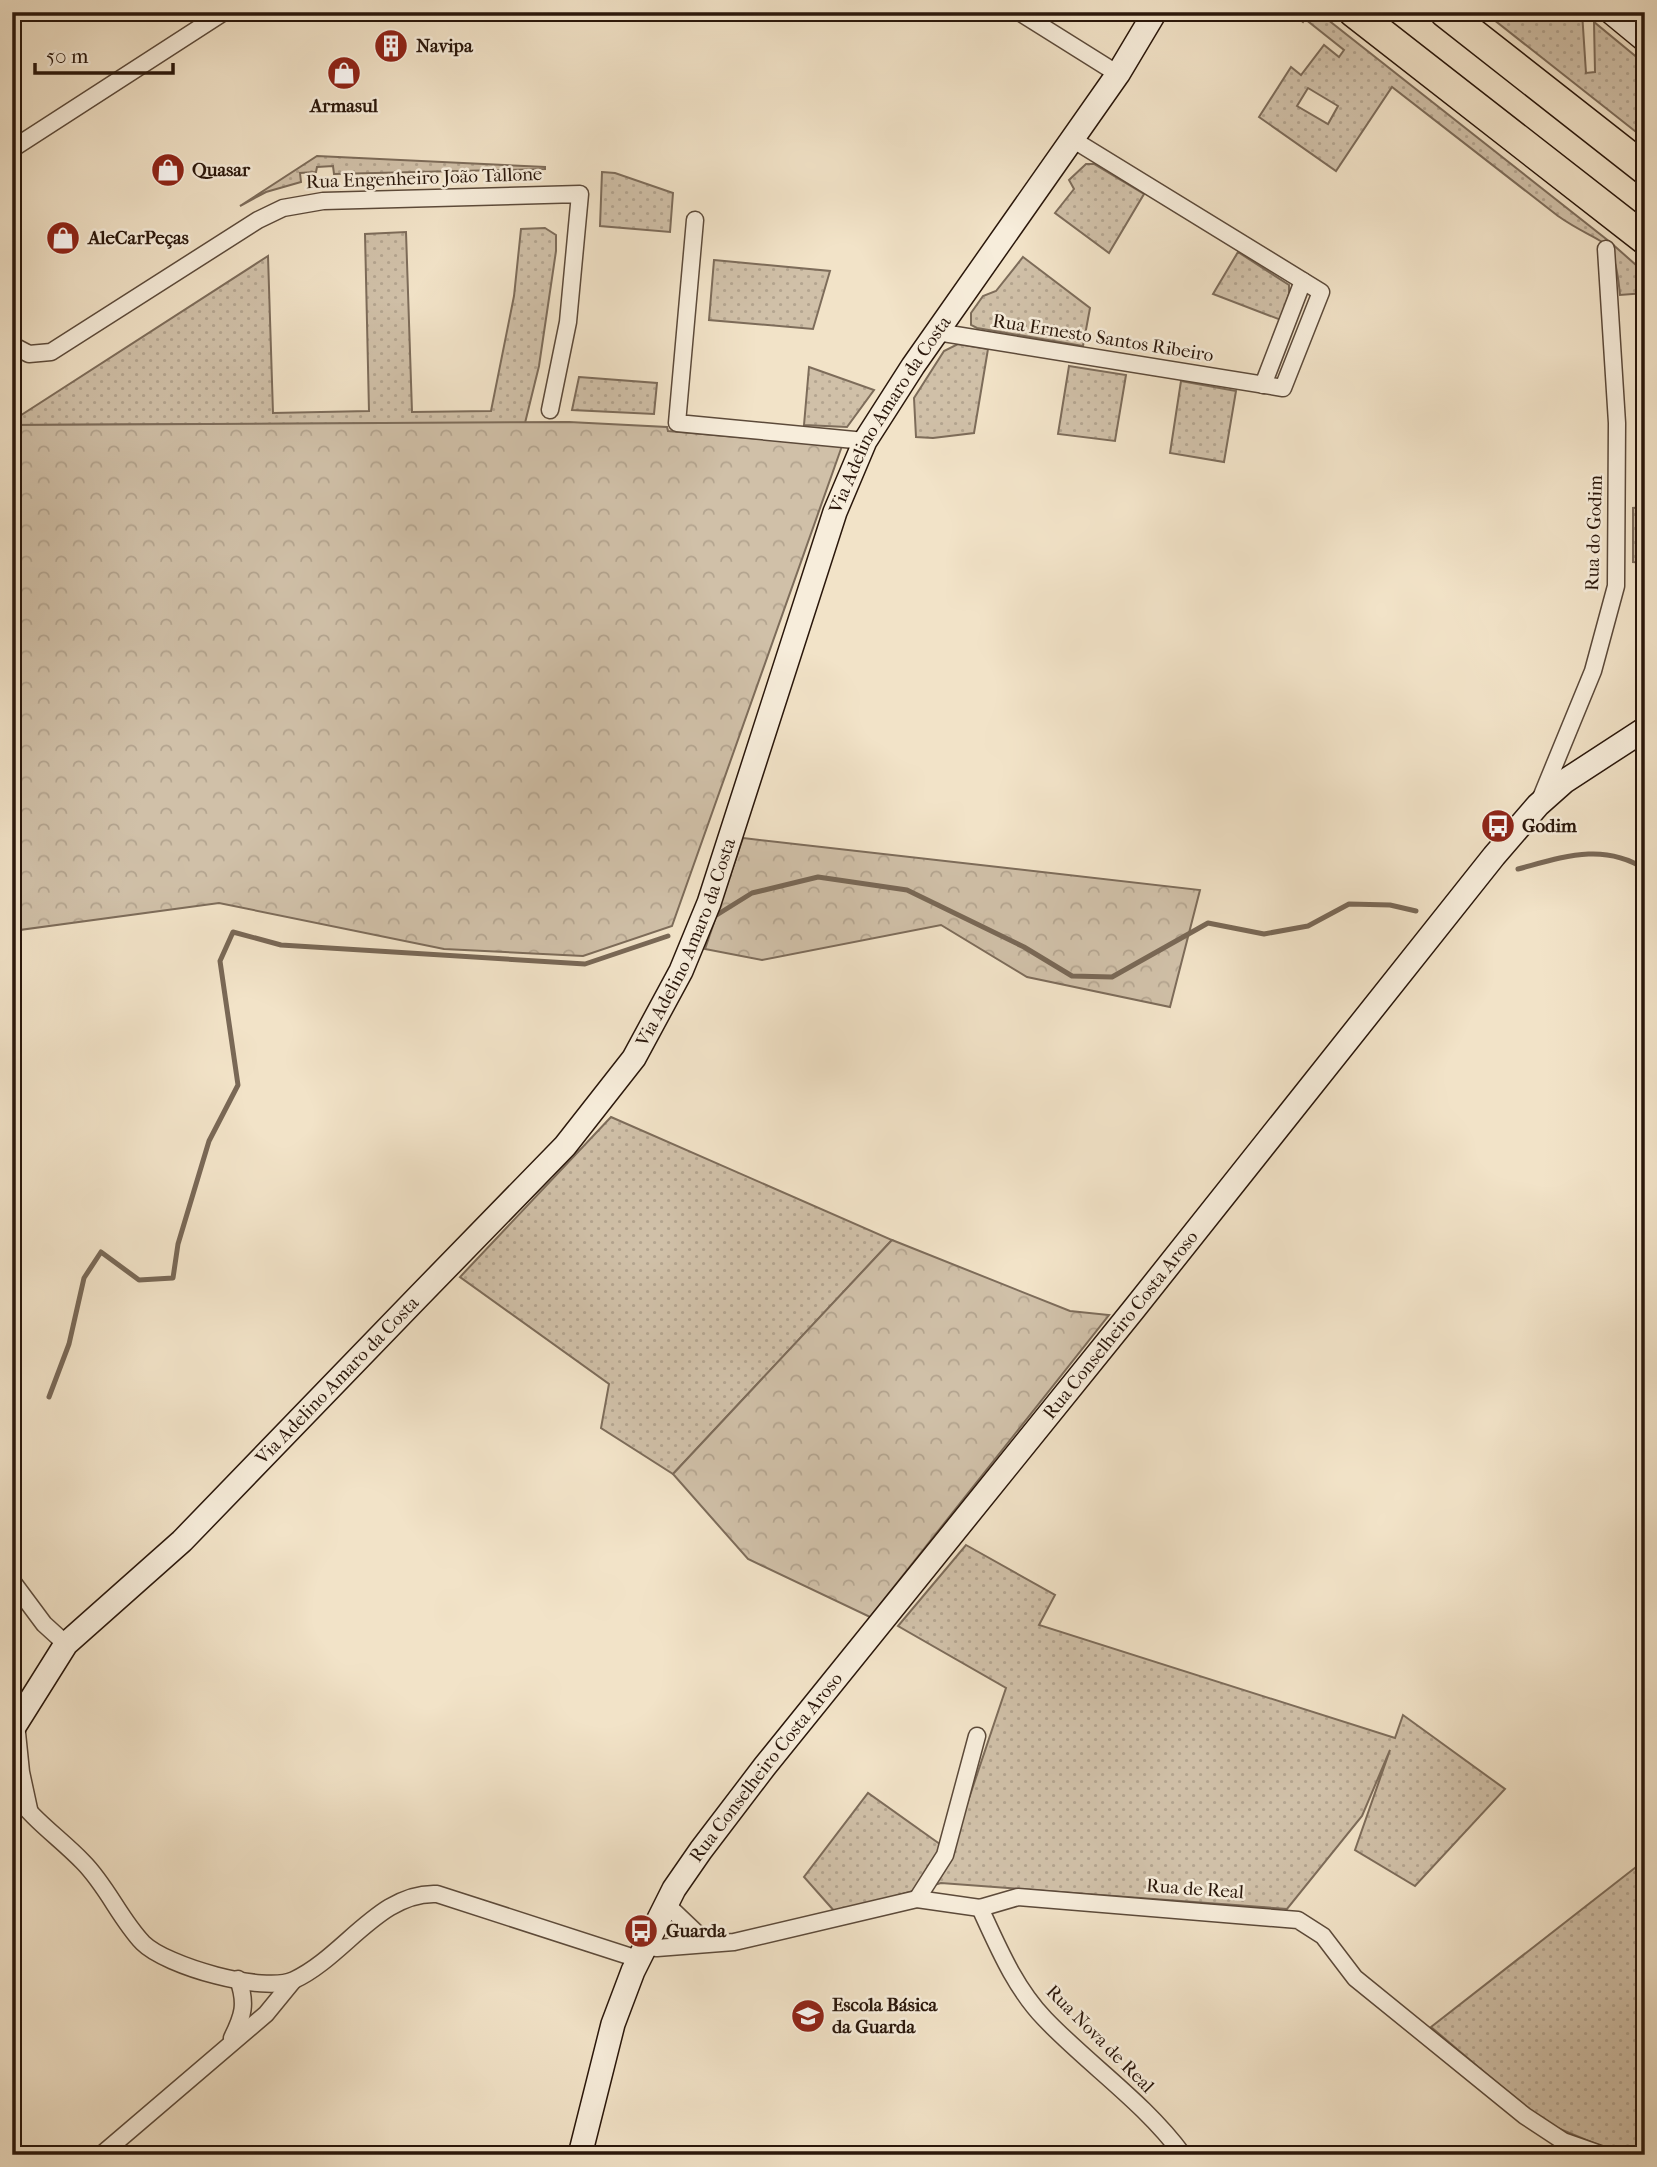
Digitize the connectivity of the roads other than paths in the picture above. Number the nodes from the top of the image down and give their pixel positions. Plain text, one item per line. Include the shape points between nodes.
1 (224, 12) edge
2 (1019, 12) edge
3 (1354, 12) edge
4 (1445, 12) edge
5 (1153, 13) edge
6 (1614, 14) edge
7 (1645, 40) edge
8 (1118, 74) junction
9 (1072, 139) junction
10 (12, 149) edge
11 (1645, 169) edge
12 (695, 220) dead end
13 (1645, 239) edge
14 (1606, 249) dead end
15 (937, 331) junction
16 (12, 345) edge
17 (550, 410) dead end
18 (865, 441) junction
19 (1645, 729) edge
20 (1538, 805) junction
21 (12, 1581) edge
22 (66, 1644) junction
23 (14, 1727) edge
24 (977, 1736) dead end
25 (12, 1790) edge
26 (12, 1811) edge
27 (31, 1815) junction
28 (917, 1899) junction
29 (666, 1904) junction
30 (981, 1908) junction
31 (707, 1943) junction
32 (641, 1953) junction
33 (238, 1979) junction
34 (293, 1981) junction
35 (228, 2046) junction
36 (101, 2155) edge
37 (580, 2155) edge
38 (1183, 2155) edge
39 (1604, 2155) edge

1 - 10 street
2 - 8 street
3 - 13 highway
4 - 11 highway
5 - 8 main road, Via Adelino Amaro da Costa
6 - 7 main road
8 - 9 main road, Via Adelino Amaro da Costa
9 - 15 main road, Via Adelino Amaro da Costa
9 - 15 street, Rua Ernesto Santos Ribeiro via 1303,281 1263,386
12 - 18 street via 677,423
14 - 20 street, Rua do Godim via 1617,423 1616,586 1592,671
15 - 18 main road, Via Adelino Amaro da Costa
16 - 17 street, Rua Engenheiro João Tallone via 35,355 51,352 258,220 296,204 580,194 568,322
18 - 22 main road, Via Adelino Amaro da Costa via 835,512 709,903 681,971 634,1058 565,1146 181,1541
19 - 20 main road, Rua Conselheiro Costa Aroso via 1578,771
20 - 29 main road, Rua Conselheiro Costa Aroso via 765,1766
21 - 22 street via 44,1624
22 - 23 main road, Via Adelino Amaro da Costa
23 - 27 street
24 - 28 street via 945,1855
25 - 27 street
26 - 27 street
27 - 33 street via 103,1884 153,1952 168,1961
28 - 30 street, Rua de Real
28 - 31 street, Rua de Real via 734,1942
29 - 31 street
29 - 32 main road, Rua Conselheiro Costa Aroso
30 - 38 street, Rua Nova de Real via 1005,1965 1043,2017
30 - 39 street, Rua de Real via 1018,1897 1298,1920 1323,1936 1355,1978 1525,2116 1563,2141
31 - 32 street, Rua de Real
32 - 34 street, Rua de Real via 438,1894 423,1894 403,1899
32 - 37 main road, Rua Conselheiro Costa Aroso via 613,2024
33 - 34 street
33 - 35 street via 245,1998 244,2014
34 - 35 street, Rua de Real via 266,2014
35 - 36 street, Rua de Real

